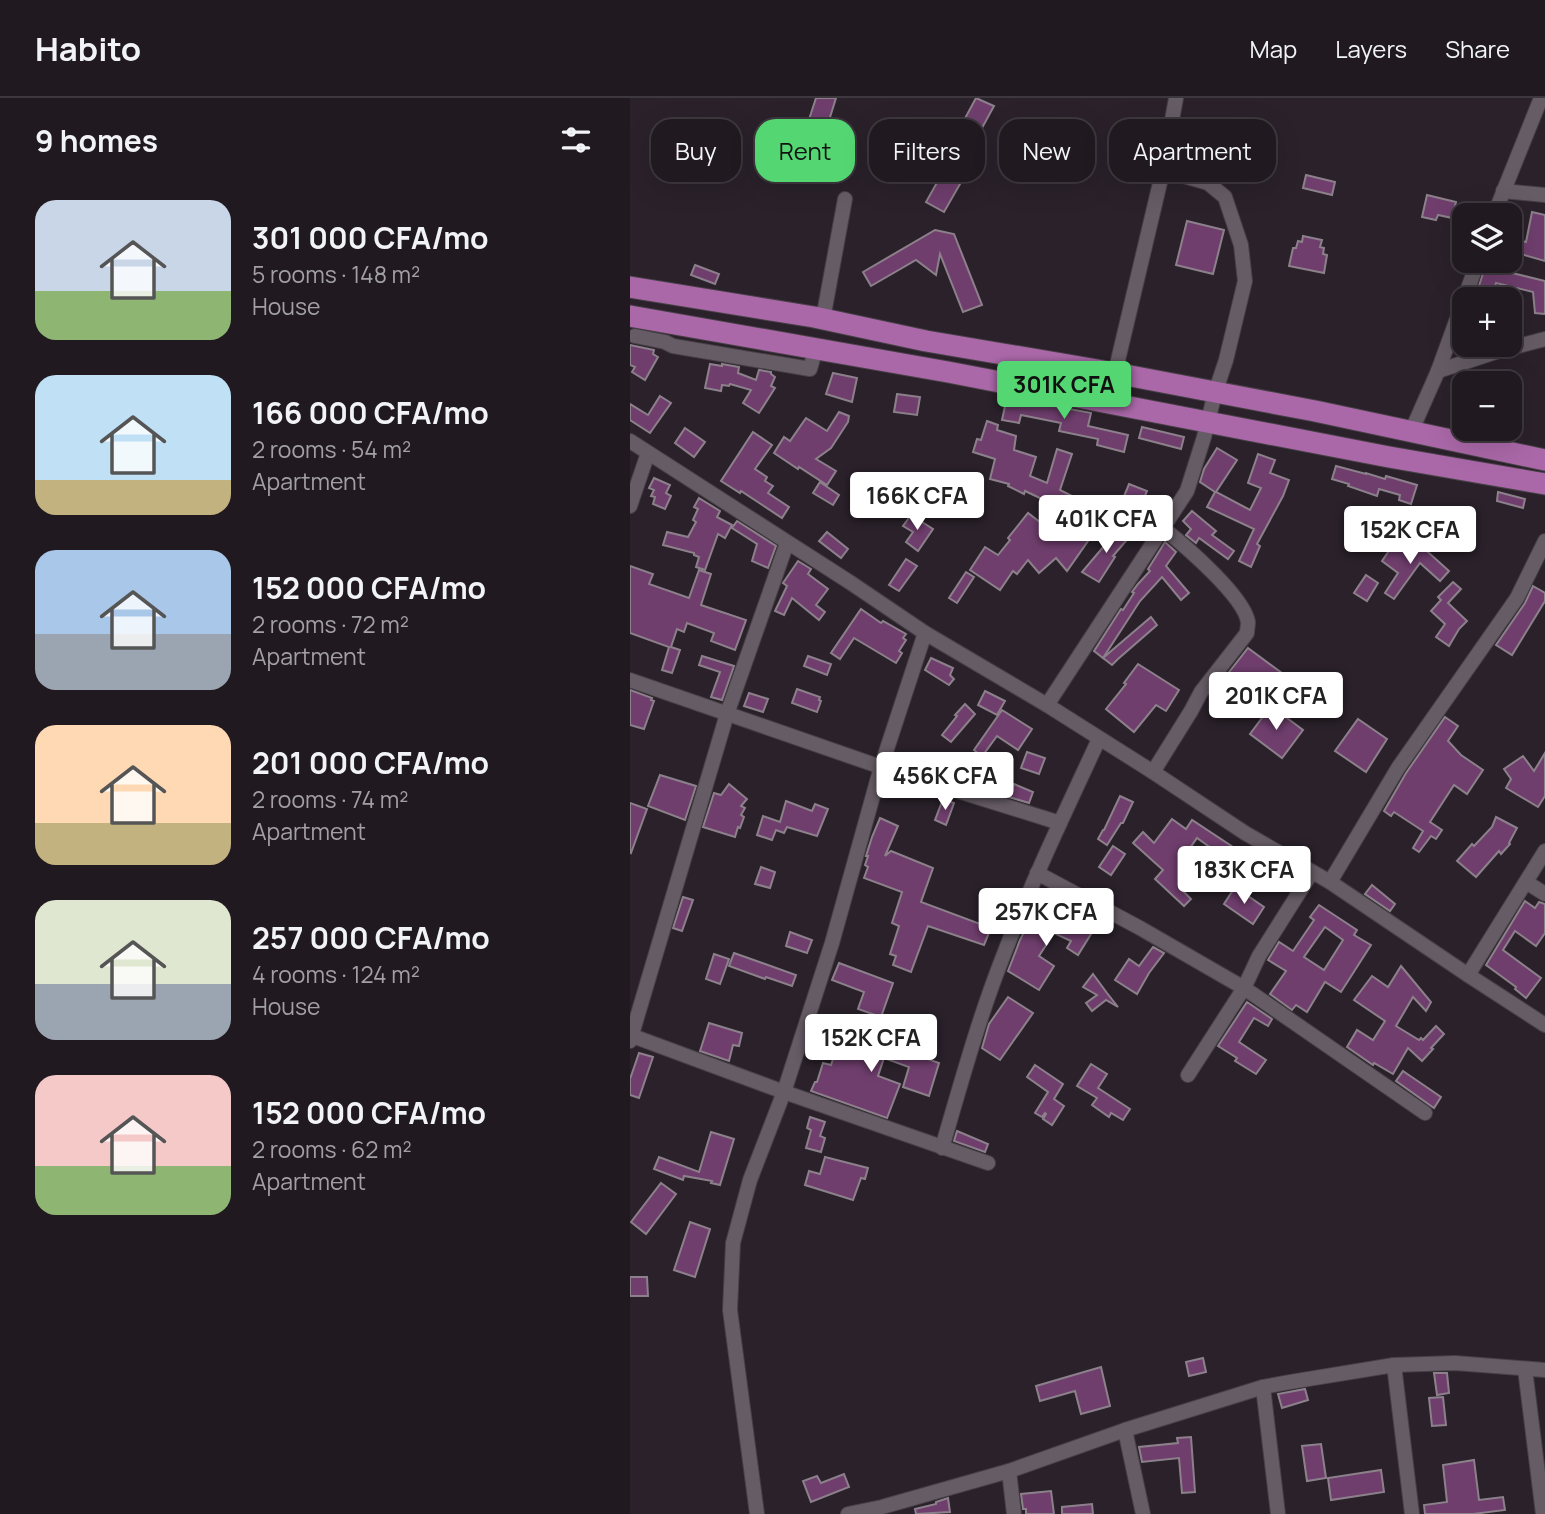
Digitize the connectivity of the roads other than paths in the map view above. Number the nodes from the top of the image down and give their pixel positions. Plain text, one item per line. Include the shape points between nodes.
1 (1175, 98) edge
2 (1541, 98) edge
3 (1172, 119) edge
4 (1160, 182) edge
5 (1205, 182) edge
6 (1503, 191) junction
7 (1545, 195) edge
8 (845, 199) dead end
9 (1498, 203) edge
10 (1474, 273) edge
11 (630, 287) edge
12 (823, 319) junction
13 (633, 326) edge
14 (1545, 339) edge
15 (926, 341) junction
16 (920, 367) junction
17 (1438, 371) junction
18 (1115, 373) junction
19 (1214, 393) junction
20 (1207, 421) junction
21 (1411, 432) junction
22 (630, 441) edge
23 (1484, 447) junction
24 (648, 453) junction
25 (1545, 460) edge
26 (1479, 472) junction
27 (1545, 484) edge
28 (630, 506) edge
29 (1163, 528) junction
30 (1545, 541) edge
31 (787, 543) junction
32 (925, 634) junction
33 (630, 680) edge
34 (1047, 705) junction
35 (727, 714) junction
36 (1099, 739) junction
37 (881, 767) junction
38 (1153, 772) junction
39 (1060, 823) junction
40 (1545, 850) edge
41 (1312, 872) junction
42 (1037, 873) junction
43 (1526, 881) junction
44 (1330, 882) junction
45 (1545, 894) edge
46 (1468, 975) junction
47 (1244, 988) junction
48 (1545, 1025) edge
49 (631, 1037) edge
50 (1188, 1074) dead end
51 (784, 1092) junction
52 (1425, 1113) dead end
53 (942, 1148) junction
54 (988, 1163) dead end
55 (1394, 1366) junction
56 (1525, 1369) junction
57 (1545, 1370) edge
58 (1263, 1387) junction
59 (1125, 1430) junction
60 (1009, 1471) junction
61 (883, 1511) edge
62 (757, 1514) edge
63 (848, 1514) edge
64 (1014, 1514) edge
65 (1143, 1514) edge
66 (1278, 1514) edge
67 (1412, 1514) edge
68 (1543, 1514) edge

1 - 3 street
2 - 6 street
4 - 18 street
5 - 19 street via 1225,197 1241,245 1245,281
6 - 7 street
6 - 9 street
8 - 12 street
10 - 17 street
11 - 12 main road
12 - 15 main road
13 - 16 main road via 816,348
14 - 17 street
15 - 16 main road
15 - 18 main road
16 - 20 main road
17 - 21 street
18 - 19 main road
19 - 20 street
19 - 21 main road
20 - 26 main road
20 - 29 street via 1187,491
21 - 23 main road
22 - 24 street
23 - 25 main road
23 - 26 main road
24 - 28 street
24 - 31 street
26 - 27 main road
29 - 34 street
29 - 38 street via 1222,583 1248,621 1247,633 1201,692
30 - 44 street via 1517,598 1398,768
31 - 32 street
31 - 35 street
32 - 34 street
32 - 37 street
33 - 35 street
34 - 36 street
35 - 37 street
35 - 49 street
36 - 38 street
36 - 39 street
37 - 39 street
37 - 51 street
38 - 41 street
39 - 42 street
40 - 43 street
41 - 44 street
41 - 47 street
42 - 47 street
42 - 53 street via 966,1063
43 - 45 street
43 - 46 street
44 - 46 street
46 - 48 street
47 - 50 street
47 - 52 street
49 - 51 street
51 - 53 street
51 - 62 street via 750,1180 733,1243 730,1310
53 - 54 street
55 - 56 street via 1455,1363
55 - 58 street
55 - 67 street
56 - 57 street
56 - 68 street
58 - 59 street
58 - 66 street
59 - 60 street
59 - 65 street
60 - 61 street
60 - 64 street
61 - 63 street

